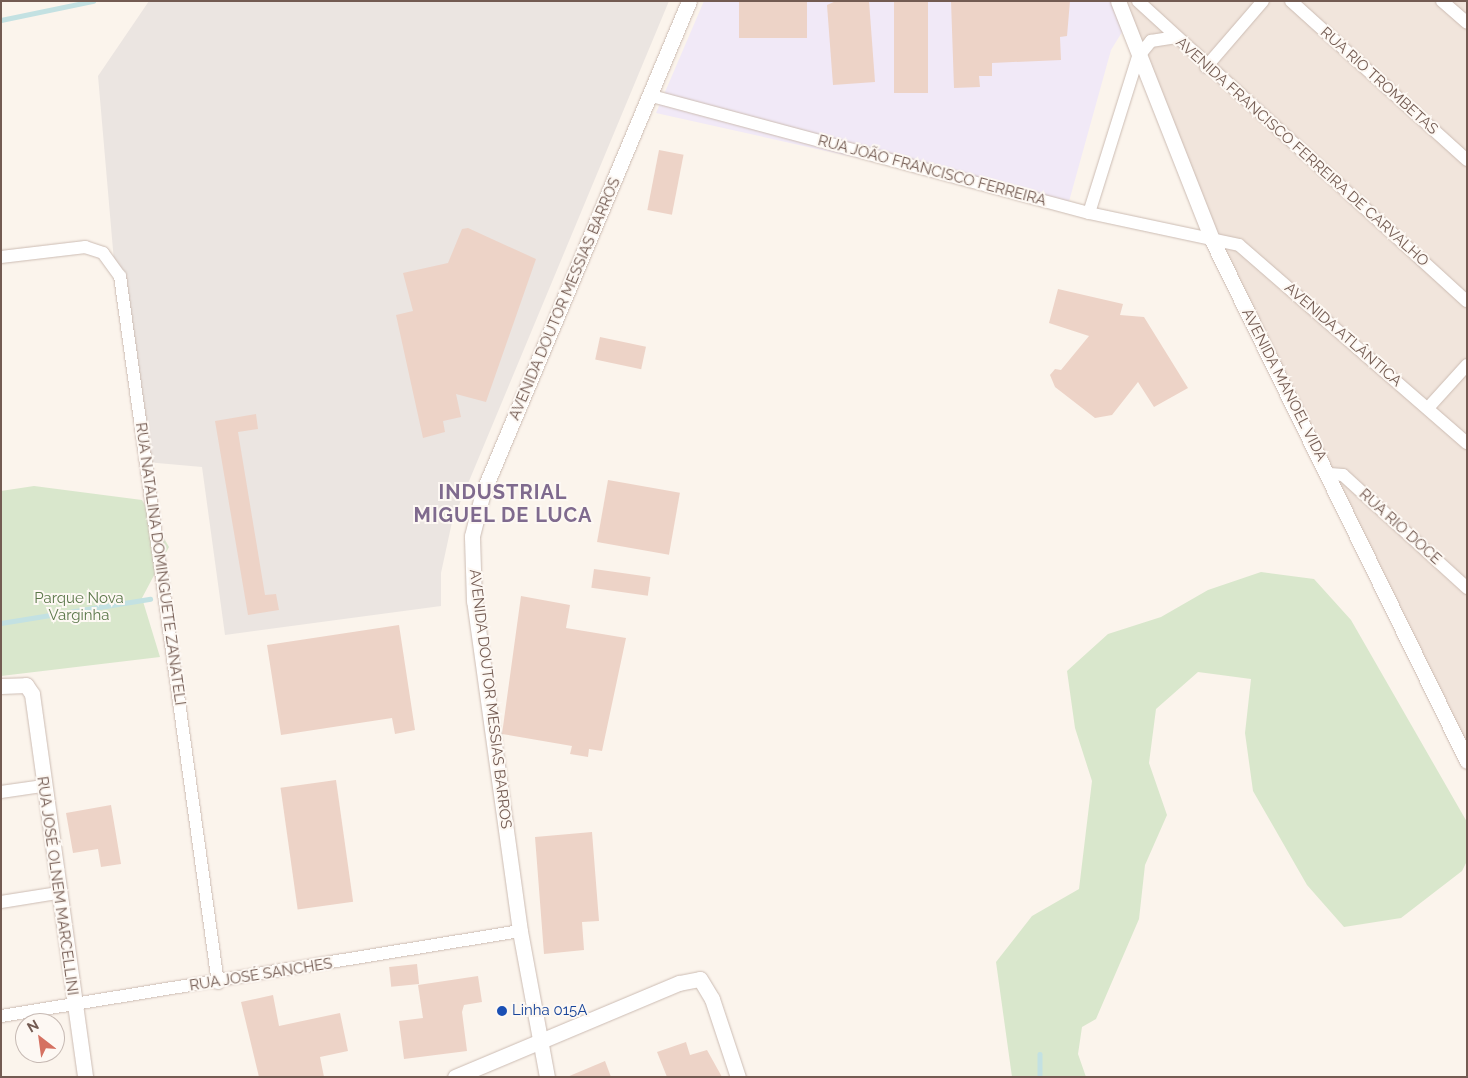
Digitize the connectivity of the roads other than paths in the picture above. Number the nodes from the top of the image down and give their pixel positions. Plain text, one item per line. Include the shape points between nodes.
1 (688, 1) edge
2 (1118, 1) edge
3 (1138, 1) edge
4 (1264, 1) edge
5 (1291, 1) edge
6 (1442, 1) edge
7 (1467, 24) edge
8 (1175, 37) junction
9 (1138, 57) junction
10 (1206, 67) junction
11 (652, 96) junction
12 (1467, 160) edge
13 (1089, 213) junction
14 (1212, 240) junction
15 (1, 257) edge
16 (1467, 301) edge
17 (1467, 365) edge
18 (1428, 408) junction
19 (1467, 443) edge
20 (1330, 474) junction
21 (1467, 588) edge
22 (1, 686) edge
23 (1467, 761) edge
24 (42, 786) junction
25 (1, 792) edge
26 (58, 893) junction
27 (1, 902) edge
28 (520, 931) junction
29 (218, 983) junction
30 (74, 1005) junction
31 (1, 1016) edge
32 (539, 1042) junction
33 (85, 1077) edge
34 (455, 1077) edge
35 (547, 1077) edge
36 (738, 1077) edge

1 - 11 street, AVENIDA DOUTOR MESSIAS BARROS
2 - 9 street, AVENIDA MANOEL VIDA
3 - 8 street, AVENIDA FRANCISCO FERREIRA DE CARVALHO
4 - 10 street
5 - 12 street, RUA RIO TROMBETAS
6 - 7 street
8 - 9 street via 1151,41
8 - 10 street, AVENIDA FRANCISCO FERREIRA DE CARVALHO
9 - 13 street
9 - 14 street, AVENIDA MANOEL VIDA
10 - 16 street, AVENIDA FRANCISCO FERREIRA DE CARVALHO
11 - 13 street, RUA JOÃO FRANCISCO FERREIRA
11 - 28 street, AVENIDA DOUTOR MESSIAS BARROS via 483,492 472,536 474,600
13 - 14 street, RUA JOÃO FRANCISCO FERREIRA
14 - 18 street, AVENIDA ATLÂNTICA via 1239,245
14 - 20 street, AVENIDA MANOEL VIDA
15 - 29 street, RUA NATALINA DOMINGUETE ZANATELI via 85,246 103,252 120,276
17 - 18 street
18 - 19 street, AVENIDA ATLÂNTICA
20 - 21 street, RUA RIO DOCE via 1343,475
20 - 23 street, AVENIDA MANOEL VIDA
22 - 24 street, RUA JOSÉ OLNEM MARCELLINI via 26,685 32,694
24 - 25 street
24 - 26 street, RUA JOSÉ OLNEM MARCELLINI
26 - 27 street
26 - 30 street, RUA JOSÉ OLNEM MARCELLINI
28 - 29 street, RUA JOSÉ SANCHES
28 - 32 street, AVENIDA DOUTOR MESSIAS BARROS
29 - 30 street, RUA JOSÉ SANCHES
30 - 31 street, RUA JOSÉ SANCHES
30 - 33 street, RUA JOSÉ OLNEM MARCELLINI
32 - 34 street
32 - 35 street, AVENIDA DOUTOR MESSIAS BARROS
32 - 36 street via 679,983 700,979 712,999

